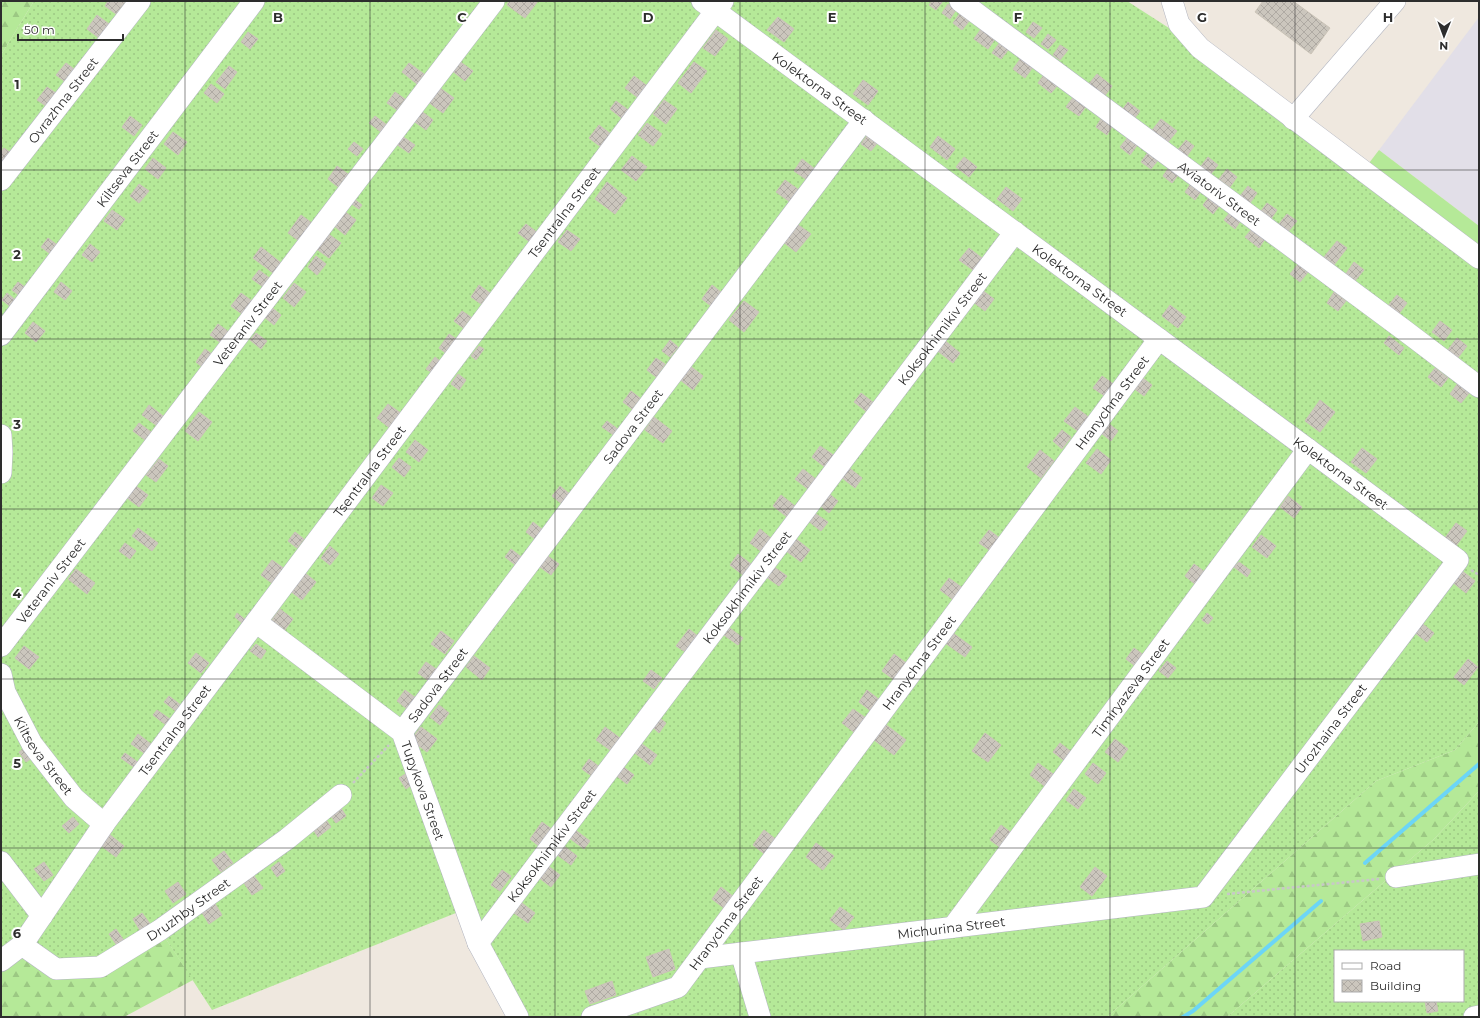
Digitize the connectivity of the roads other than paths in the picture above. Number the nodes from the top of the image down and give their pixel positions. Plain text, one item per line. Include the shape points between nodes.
1 (140, 1) edge
2 (254, 1) edge
3 (494, 1) edge
4 (960, 1) edge
5 (1172, 1) edge
6 (1395, 1) edge
7 (714, 4) edge
8 (1293, 119) junction
9 (864, 120) junction
10 (1, 180) edge
11 (1015, 232) junction
12 (1479, 258) edge
13 (1, 335) edge
14 (1159, 339) junction
15 (1479, 387) edge
16 (1, 435) edge
17 (1308, 449) junction
18 (1, 473) edge
19 (1458, 560) joint
20 (256, 622) junction
21 (1, 646) edge
22 (1, 674) edge
23 (402, 732) junction
24 (341, 795) road end
25 (104, 824) junction
26 (1, 862) edge
27 (1479, 864) edge
28 (1396, 877) road end
29 (1203, 897) joint
30 (42, 916) junction
31 (953, 927) junction
32 (478, 943) junction
33 (22, 945) junction
34 (741, 953) junction
35 (700, 958) junction
36 (1, 961) edge
37 (1479, 1016) edge
38 (518, 1017) edge
39 (592, 1017) edge
40 (760, 1017) edge
41 (1474, 1017) edge

1 - 10 street, Ovrazhna Street
2 - 13 street, Kiltseva Street
3 - 21 street, Veteraniv Street
4 - 15 street, Aviatoriv Street
5 - 8 street via 1179,24 1200,48
6 - 8 street
7 - 9 street, Kolektorna Street
7 - 20 street, Tsentralna Street
8 - 12 street
9 - 11 street, Kolektorna Street
9 - 23 street, Sadova Street
11 - 14 street, Kolektorna Street
11 - 32 street, Koksokhimikiv Street
14 - 17 street, Kolektorna Street
14 - 35 street, Hranychna Street
16 - 18 street
17 - 19 street, Kolektorna Street
17 - 31 street, Timiryazeva Street
19 - 29 street, Urozhaina Street
20 - 23 street, Tupykova Street
20 - 25 street, Tsentralna Street
22 - 25 street, Kiltseva Street via 5,692 32,744 74,798
23 - 32 street, Tupykova Street
24 - 33 street, Druzhby Street via 287,839 160,930 100,967 56,968
25 - 30 street, Tsentralna Street
26 - 30 street
27 - 28 street
29 - 31 street, Michurina Street
30 - 33 street, Tsentralna Street
31 - 34 street, Michurina Street
32 - 38 street, Tupykova Street
33 - 36 street, Tsentralna Street
34 - 35 street, Michurina Street
34 - 40 street
35 - 39 street, Hranychna Street via 678,987
37 - 41 street

